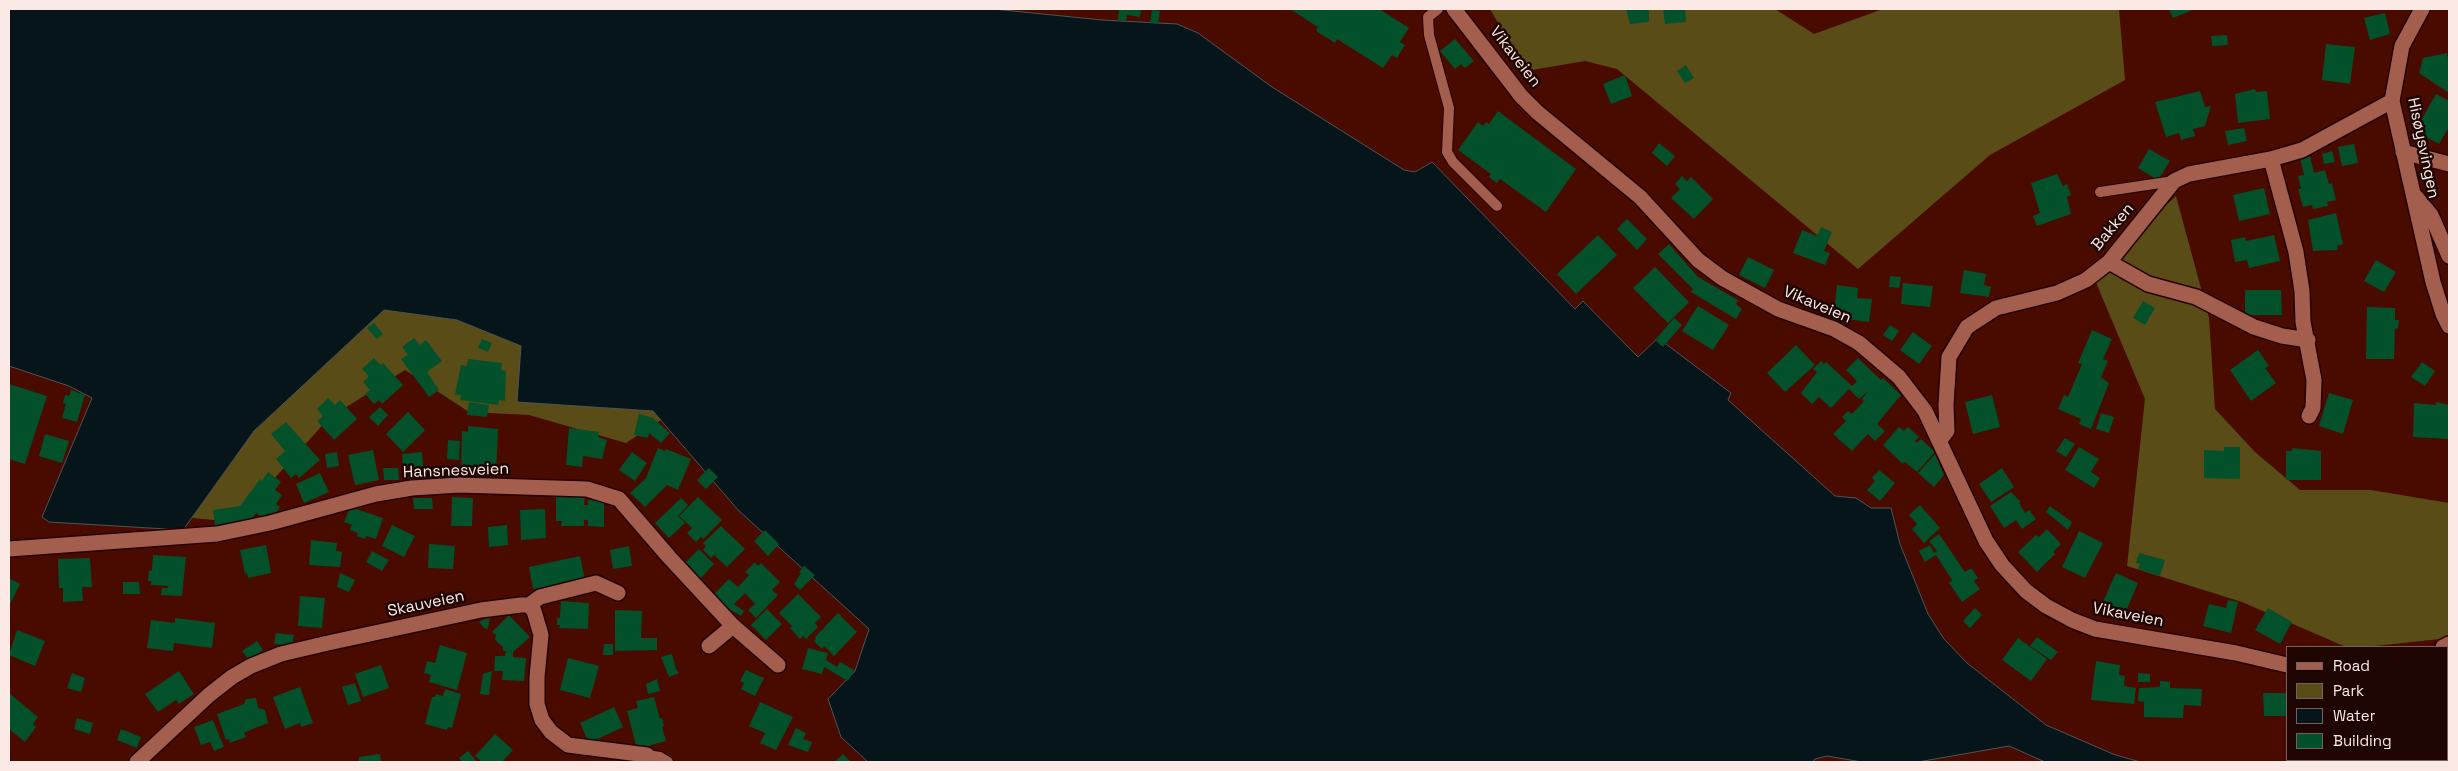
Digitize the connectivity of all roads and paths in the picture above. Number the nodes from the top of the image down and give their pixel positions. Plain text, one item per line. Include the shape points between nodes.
1 (1438, 9) edge
2 (1454, 9) edge
3 (2422, 9) edge
4 (2392, 101) junction
5 (2404, 152) junction
6 (2271, 159) junction
7 (2449, 164) edge
8 (2174, 181) junction
9 (2100, 192) dead end
10 (2415, 196) junction
11 (1497, 206) dead end
12 (2449, 256) edge
13 (2109, 262) junction
14 (2449, 326) edge
15 (2308, 340) junction
16 (2309, 416) dead end
17 (1940, 440) junction
18 (9, 549) edge
19 (618, 593) dead end
20 (528, 605) junction
21 (733, 626) junction
22 (709, 646) dead end
23 (778, 665) dead end
24 (2286, 665) edge
25 (647, 755) joint
26 (137, 762) edge
27 (668, 762) edge

1 - 11 lane via 1428,17 1449,108 1447,152
2 - 17 street, Vikaveien via 1521,96 1640,198 1698,260 1722,278 1778,309 1834,329 1859,343 1880,359 1912,392
3 - 4 street, Hisøysvingen via 2402,46
4 - 5 street, Hisøysvingen
4 - 6 street via 2302,150
5 - 7 street
5 - 10 street, Hisøysvingen
6 - 8 street via 2189,174
6 - 15 street via 2296,252 2303,322
8 - 9 lane
8 - 13 street, Bakken
10 - 12 street via 2431,215
10 - 14 street, Hisøysvingen via 2433,282
13 - 15 street via 2148,284 2196,297 2254,326 2282,336
13 - 17 street, Bakken via 2086,280 2057,293 1996,308 1967,327 1949,357 1947,431
15 - 16 street via 2314,380 2313,408
17 - 24 street, Vikaveien via 1986,541 2002,565 2046,606 2102,631 2236,653
18 - 21 street, Hansnesveien via 216,534 412,488 459,486 587,490 619,499
19 - 20 street, Skauveien via 596,583 540,597
20 - 25 street via 534,611 541,635 537,704 542,720 551,732 568,745
20 - 26 street, Skauveien via 481,610 328,643 281,654 251,666 208,695
21 - 22 street
21 - 23 street, Hansnesveien
25 - 27 lane

